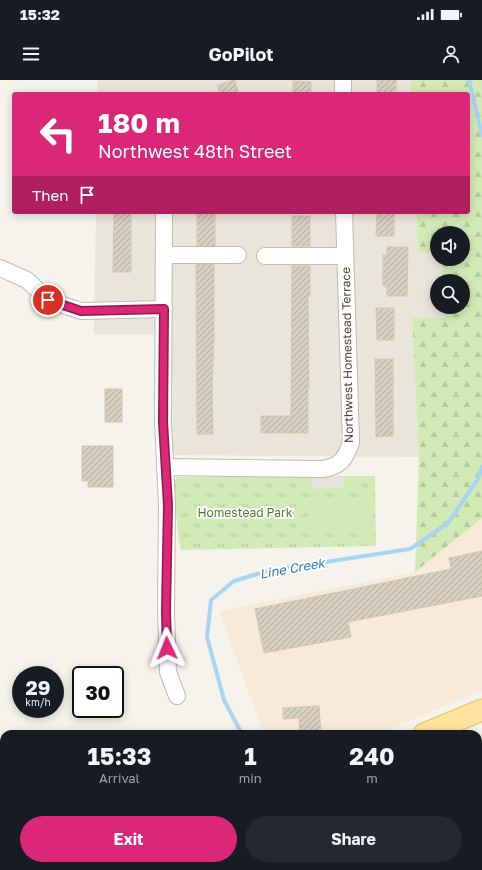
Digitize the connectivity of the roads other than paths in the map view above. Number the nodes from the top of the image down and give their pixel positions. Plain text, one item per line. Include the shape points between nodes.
1 (343, 80) edge
2 (343, 92) edge
3 (164, 214) edge
4 (344, 214) edge
5 (164, 255) junction
6 (238, 255) dead end
7 (265, 256) dead end
8 (345, 256) junction
9 (0, 268) edge
10 (164, 309) junction
11 (165, 467) junction
12 (177, 696) dead end
13 (482, 710) edge
14 (434, 730) edge

1 - 2 street
3 - 5 street
4 - 8 street, Northwest Homestead Terrace
5 - 6 street
5 - 10 street
7 - 8 street
8 - 11 street, Northwest Homestead Terrace via 351,443 342,462 323,469
9 - 10 street via 27,280 48,300 81,311
10 - 11 street
11 - 12 street via 168,505 168,672
13 - 14 main road

